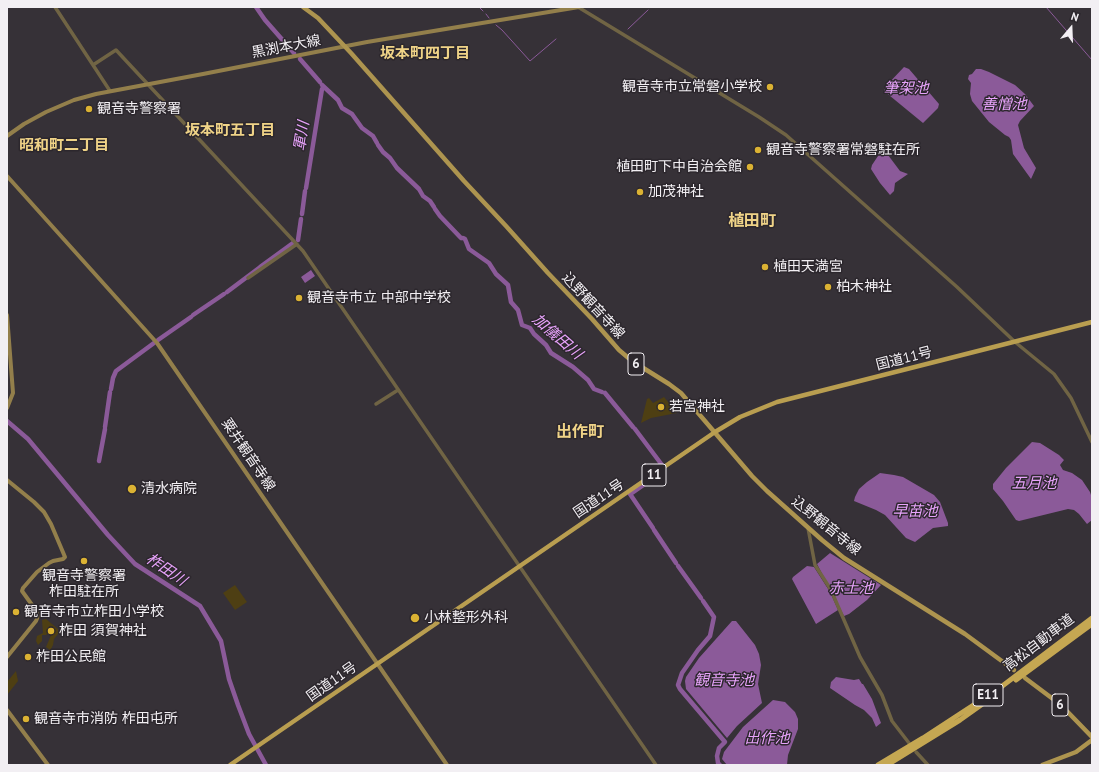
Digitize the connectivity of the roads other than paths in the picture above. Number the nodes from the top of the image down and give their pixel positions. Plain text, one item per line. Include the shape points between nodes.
1 (55, 7) edge
2 (303, 7) edge
3 (578, 7) edge
4 (344, 47) junction
5 (93, 65) junction
6 (148, 84) junction
7 (110, 91) junction
8 (7, 136) edge
9 (7, 176) edge
10 (297, 244) junction
11 (248, 278) dead end
12 (7, 315) edge
13 (1092, 322) edge
14 (1015, 342) junction
15 (398, 390) junction
16 (376, 404) dead end
17 (7, 408) edge
18 (715, 432) junction
19 (1092, 442) edge
20 (7, 480) edge
21 (808, 528) junction
22 (519, 566) junction
23 (1092, 618) edge
24 (1092, 624) edge
25 (7, 657) edge
26 (377, 664) junction
27 (1014, 670) dead end
28 (1025, 678) dead end
29 (7, 710) edge
30 (1092, 738) edge
31 (909, 743) dead end
32 (916, 752) dead end
33 (48, 765) edge
34 (230, 765) edge
35 (447, 765) edge
36 (656, 765) edge
37 (878, 765) edge
38 (887, 765) edge
39 (928, 765) edge
40 (1042, 765) edge

1 - 5 street
2 - 4 main road, 込野観音寺線 / 6 via 318,18
3 - 4 main road, 黒渕本大線
3 - 14 street via 786,135
4 - 6 main road, 黒渕本大線
4 - 18 main road, 込野観音寺線 / 6 via 619,350 681,393
5 - 6 street via 116,50
5 - 7 street
6 - 7 main road, 黒渕本大線
6 - 10 street
7 - 8 main road, 黒渕本大線 via 63,105
9 - 26 main road, 粟井観音寺線 via 157,343
10 - 11 street
10 - 15 street
12 - 17 main road via 13,390 13,397
13 - 14 highway, 国道11号 / 11
14 - 18 highway, 国道11号 / 11 via 770,405 740,416
14 - 19 street via 1059,380 1071,398
15 - 16 street
15 - 22 street
18 - 21 main road, 込野観音寺線 / 6 via 752,476
18 - 22 highway, 国道11号 / 11
20 - 25 main road via 44,512 64,557 49,563 37,572 23,588 22,591 38,616
21 - 27 main road, 込野観音寺線 / 6 via 844,558 965,634
21 - 31 street via 815,565 831,590 892,721
22 - 26 highway, 国道11号 / 11
22 - 36 street
23 - 37 highway, 高松自動車道 / E11 via 1001,687
24 - 38 highway, 高松自動車道 / E11 via 960,720
26 - 34 highway, 国道11号 / 11
26 - 35 main road, 粟井観音寺線
28 - 30 main road, 6 via 1060,706
29 - 33 main road
30 - 40 main road via 1076,752
32 - 39 street

